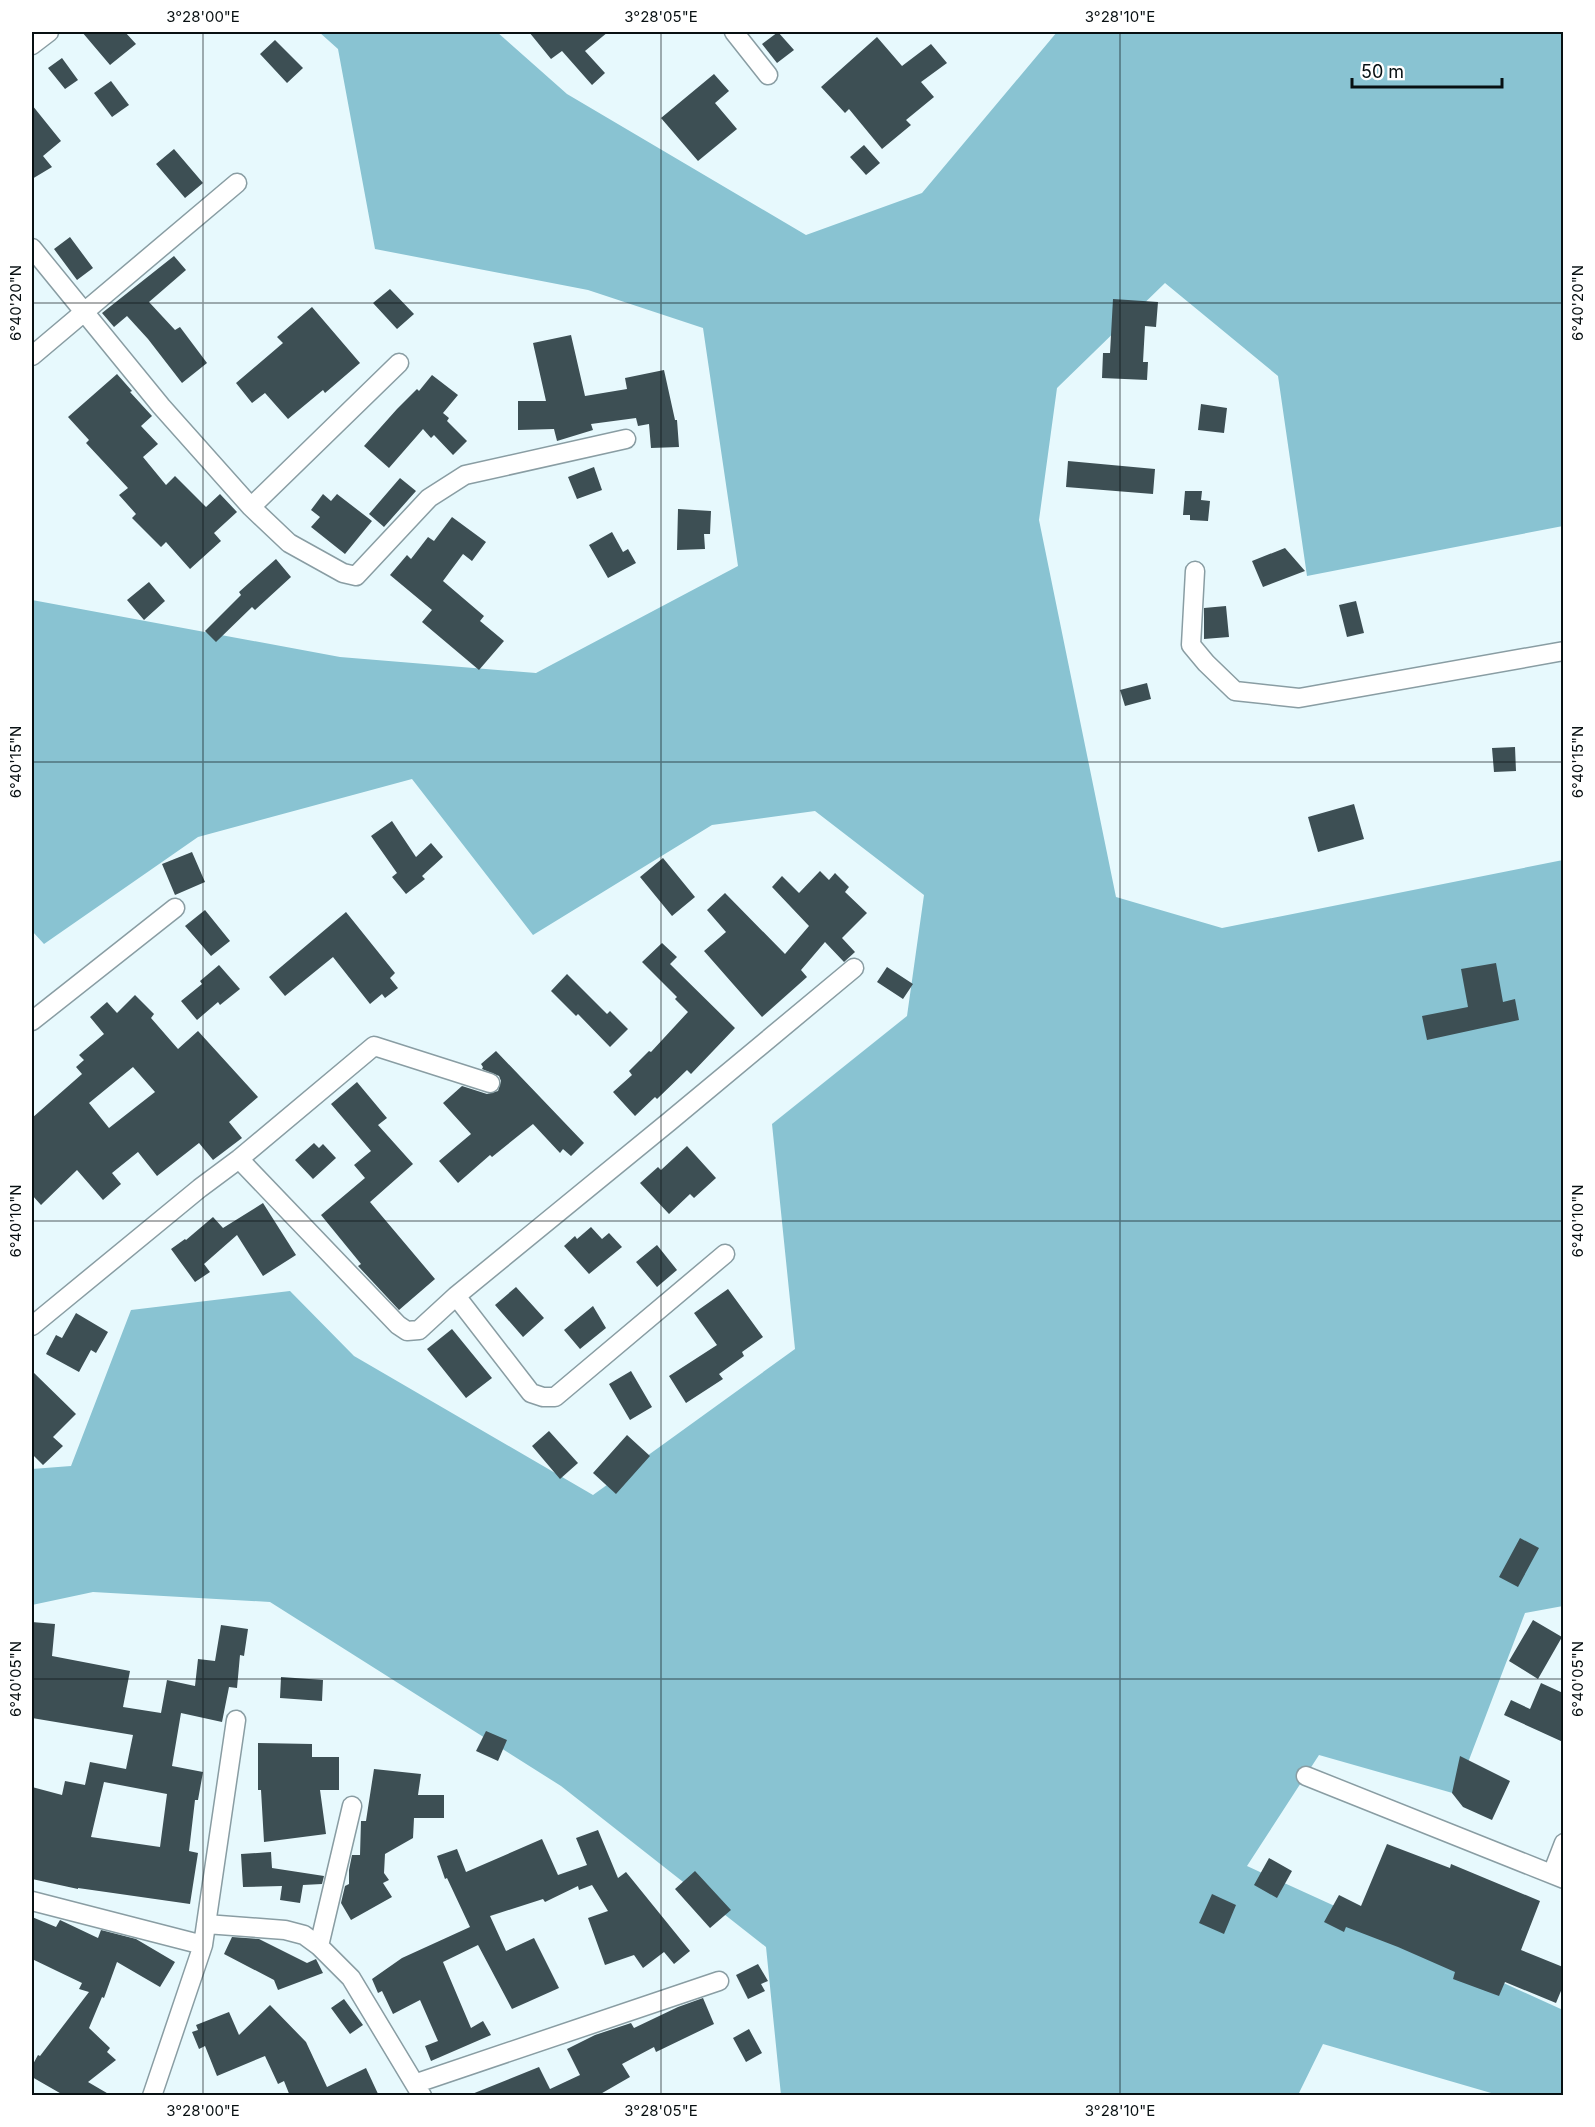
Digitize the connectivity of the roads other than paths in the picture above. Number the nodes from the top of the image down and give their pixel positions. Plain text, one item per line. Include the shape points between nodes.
1 (49, 32) edge
2 (734, 32) edge
3 (32, 45) edge
4 (768, 75) dead end
5 (237, 183) dead end
6 (32, 248) edge
7 (84, 312) junction
8 (32, 356) edge
9 (399, 363) dead end
10 (626, 439) dead end
11 (250, 507) junction
12 (1195, 571) dead end
13 (1563, 651) edge
14 (175, 908) dead end
15 (854, 968) dead end
16 (32, 1021) edge
17 (490, 1083) dead end
18 (239, 1159) junction
19 (725, 1254) dead end
20 (456, 1296) junction
21 (32, 1326) edge
22 (236, 1720) dead end
23 (1306, 1776) dead end
24 (352, 1806) dead end
25 (1563, 1842) edge
26 (1558, 1876) edge
27 (32, 1901) edge
28 (206, 1924) junction
29 (203, 1945) junction
30 (319, 1946) junction
31 (719, 1980) dead end
32 (419, 2089) edge
33 (152, 2096) edge

1 - 3 street
2 - 4 street
5 - 7 street
6 - 7 street
7 - 8 street
7 - 11 street
9 - 11 street
10 - 11 street via 465,475 429,498 356,576 343,573 289,543
12 - 13 street via 1191,645 1235,691 1299,698
14 - 16 street
15 - 20 street
17 - 18 street via 374,1046
18 - 20 street via 398,1325 419,1330
18 - 21 street
19 - 20 street via 555,1397 531,1393
22 - 28 street
23 - 26 street
24 - 30 street
25 - 26 street
27 - 29 street
28 - 29 street
28 - 30 street via 285,1930 304,1935
29 - 33 street
30 - 32 street via 351,1978
31 - 32 street

